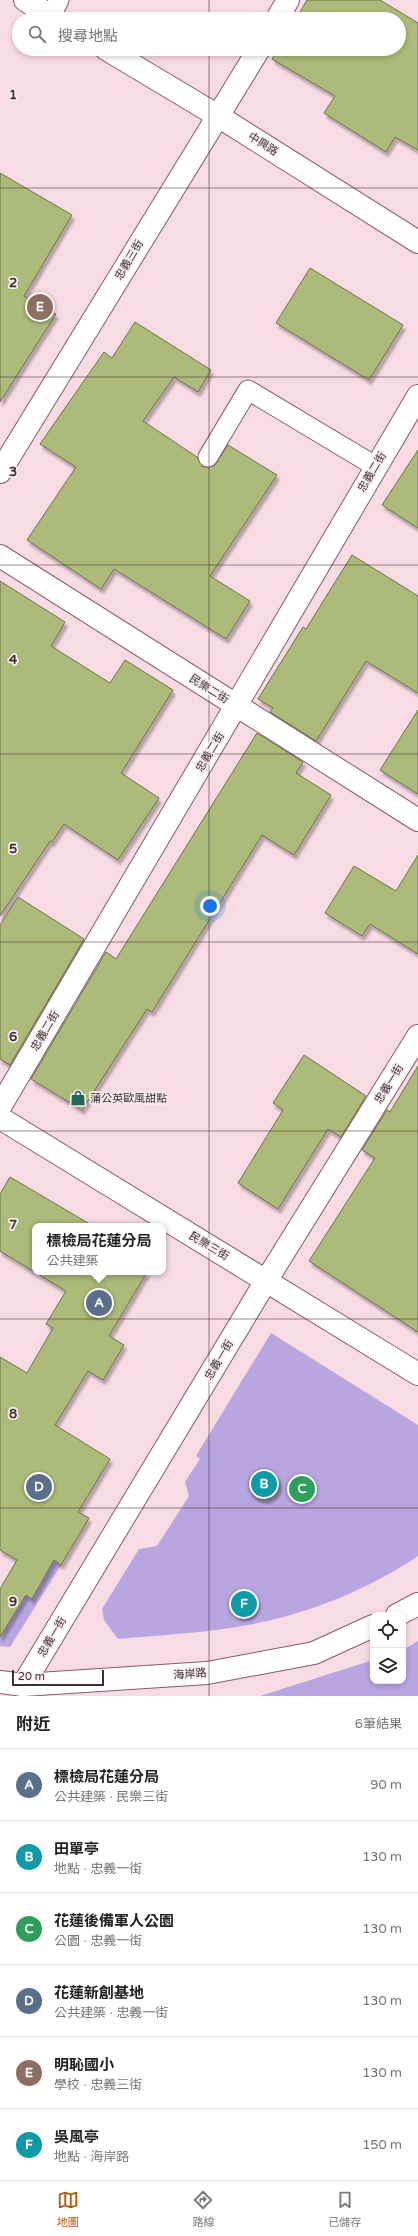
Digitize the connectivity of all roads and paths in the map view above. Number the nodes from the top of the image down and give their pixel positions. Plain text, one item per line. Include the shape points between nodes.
1 (25, 0) edge
2 (288, 0) edge
3 (55, 12) edge
4 (281, 12) edge
5 (118, 56) edge
6 (255, 56) edge
7 (218, 116) junction
8 (418, 242) edge
9 (418, 396) edge
10 (208, 457) dead end
11 (375, 466) junction
12 (0, 472) edge
13 (0, 556) edge
14 (236, 707) junction
15 (418, 820) edge
16 (418, 1036) edge
17 (0, 1107) edge
18 (0, 1118) edge
19 (266, 1281) junction
20 (418, 1374) edge
21 (418, 1604) edge
22 (403, 1612) edge
23 (370, 1627) edge
24 (0, 1682) edge
25 (24, 1685) junction

1 - 3 street
2 - 4 street
5 - 7 street, 中興路
6 - 7 street, 忠義三街
7 - 8 street, 中興路
7 - 12 street, 忠義三街
9 - 11 street, 忠義二街
10 - 11 lane via 248,390
11 - 14 street, 忠義二街
13 - 14 street, 民樂二街
14 - 15 street, 民樂二街
14 - 17 street, 忠義二街
16 - 19 street, 忠義一街
18 - 19 street, 民樂三街
19 - 20 street, 民樂三街
19 - 25 street, 忠義一街
21 - 22 street
23 - 25 street, 海岸路 via 314,1653 207,1673
24 - 25 street, 海岸路

